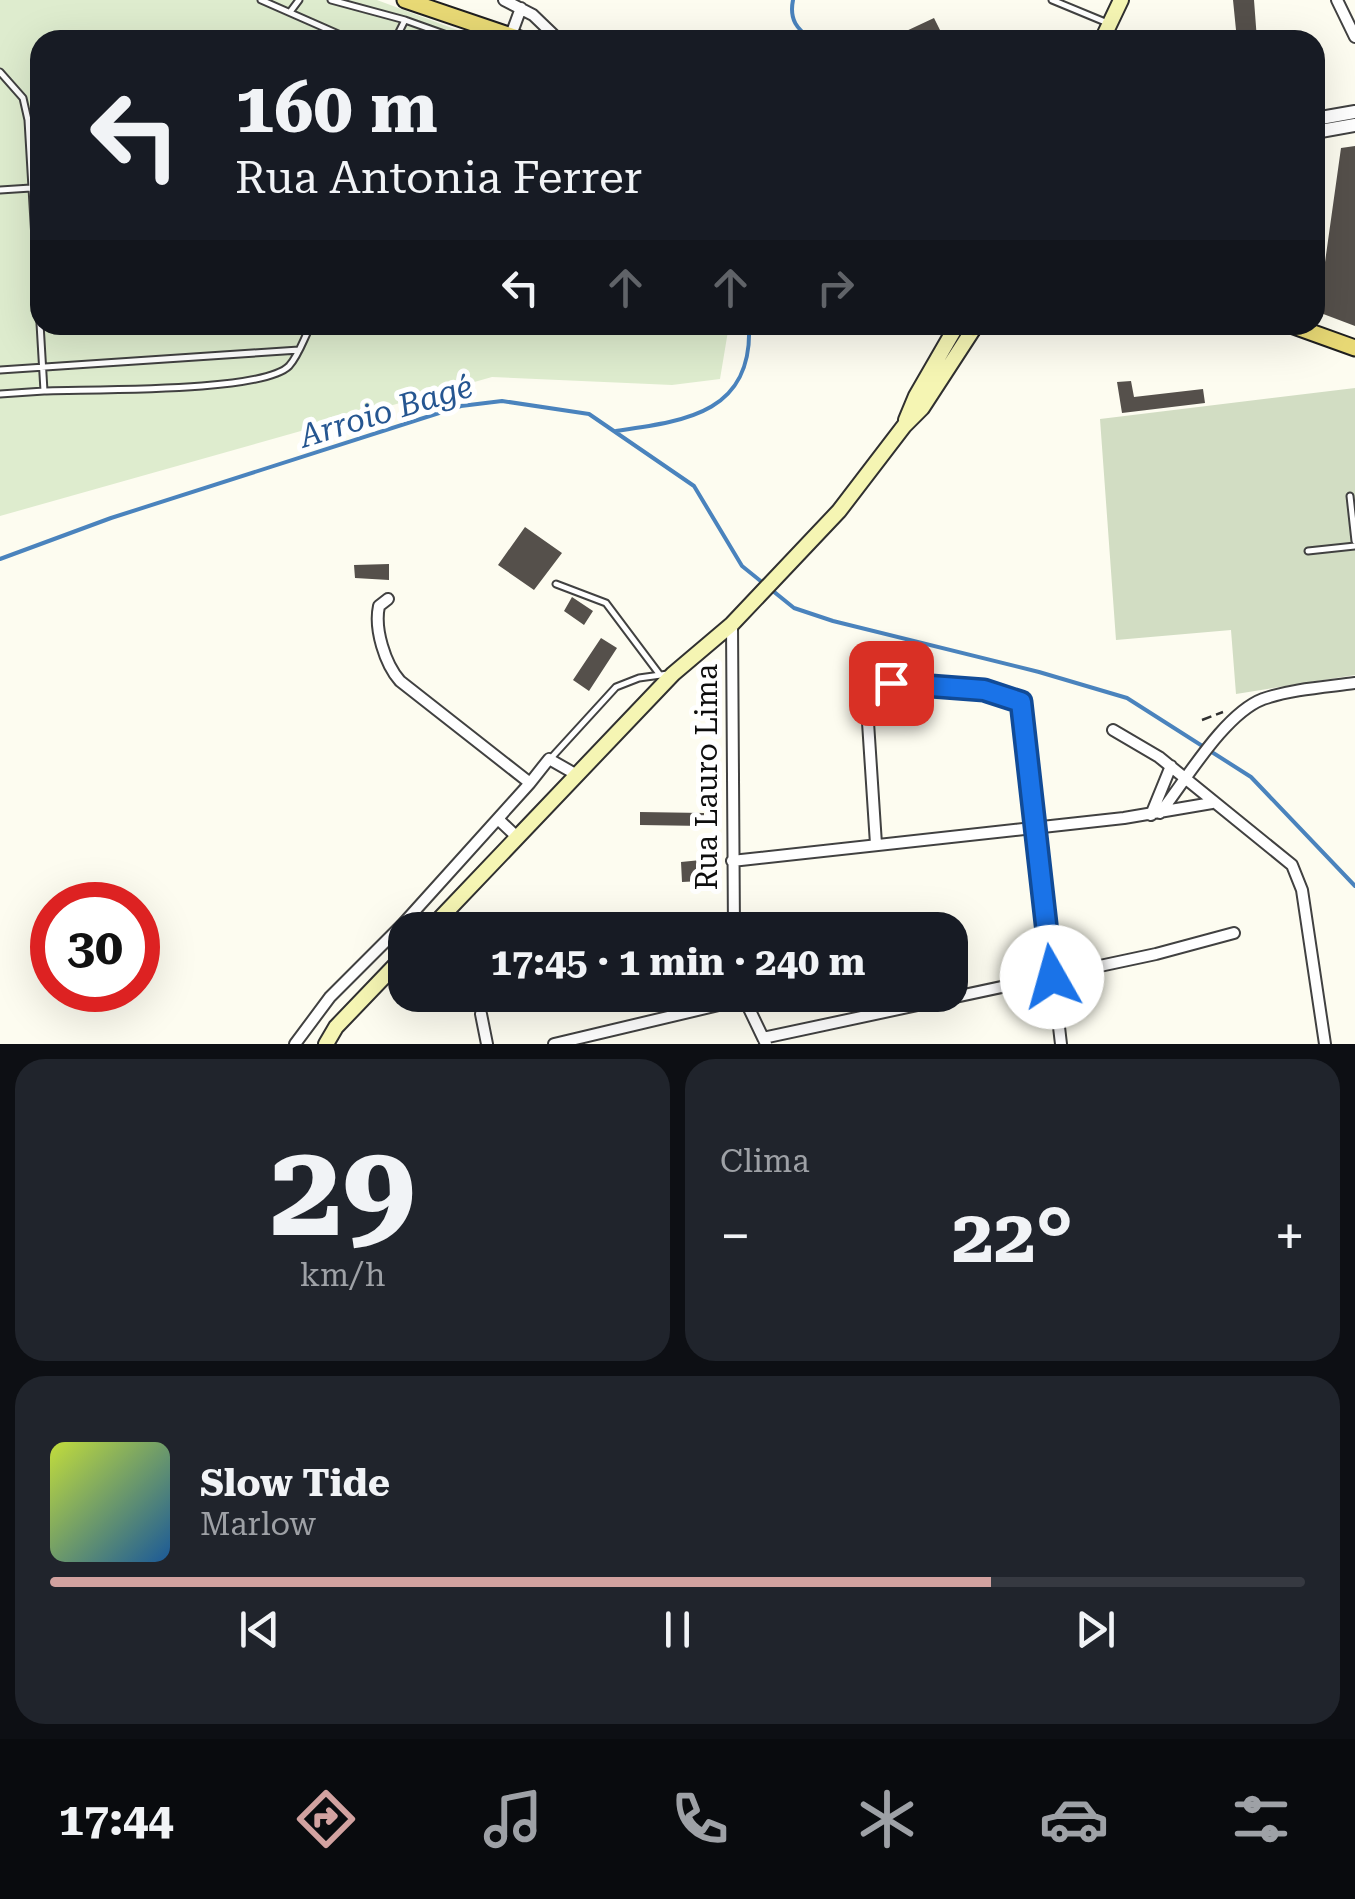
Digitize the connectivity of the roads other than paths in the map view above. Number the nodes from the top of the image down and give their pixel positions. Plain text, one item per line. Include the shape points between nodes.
1 (260, 0) edge
2 (300, 0) edge
3 (330, 0) edge
4 (405, 0) edge
5 (504, 0) edge
6 (1052, 0) edge
7 (1121, 0) edge
8 (1337, 0) edge
9 (521, 8) junction
10 (290, 12) junction
11 (405, 20) junction
12 (1110, 24) junction
13 (330, 30) edge
14 (400, 30) edge
15 (433, 30) edge
16 (493, 30) edge
17 (518, 30) edge
18 (552, 30) edge
19 (1107, 30) edge
20 (1355, 36) edge
21 (0, 72) edge
22 (1355, 112) edge
23 (1325, 117) edge
24 (1355, 125) edge
25 (1325, 130) edge
26 (30, 154) edge
27 (30, 188) edge
28 (0, 190) edge
29 (39, 335) edge
30 (306, 335) edge
31 (951, 335) edge
32 (969, 335) edge
33 (1319, 335) edge
34 (1355, 348) edge
35 (299, 350) junction
36 (40, 368) junction
37 (0, 370) edge
38 (44, 391) junction
39 (0, 394) edge
40 (904, 426) junction
41 (1350, 496) dead end
42 (1355, 544) edge
43 (1308, 551) dead end
44 (556, 584) dead end
45 (388, 599) dead end
46 (736, 619) junction
47 (667, 674) junction
48 (1355, 683) edge
49 (1114, 730) dead end
50 (550, 759) junction
51 (1171, 766) junction
52 (577, 775) junction
53 (1186, 780) junction
54 (530, 783) junction
55 (1212, 803) junction
56 (1156, 814) junction
57 (498, 819) junction
58 (1034, 828) junction
59 (517, 838) junction
60 (876, 844) junction
61 (732, 861) junction
62 (440, 882) junction
63 (456, 902) junction
64 (446, 912) edge
65 (733, 912) edge
66 (1234, 933) dead end
67 (376, 951) junction
68 (388, 964) edge
69 (388, 972) edge
70 (1052, 977) junction
71 (683, 1012) edge
72 (750, 1012) edge
73 (480, 1014) dead end
74 (764, 1041) edge
75 (295, 1044) edge
76 (326, 1044) edge
77 (488, 1044) edge
78 (554, 1044) edge
79 (1061, 1044) edge
80 (1325, 1044) edge

1 - 10 lane
2 - 10 lane
3 - 11 lane
4 - 16 main road
5 - 9 street
6 - 12 lane
7 - 12 main road
8 - 20 street
9 - 17 street
9 - 18 street
10 - 13 lane
11 - 14 lane
11 - 15 lane
12 - 19 main road
21 - 26 lane via 23,98
22 - 23 street
24 - 25 street
27 - 28 lane
29 - 36 lane
30 - 35 lane
31 - 40 main road
32 - 40 main road
33 - 34 main road
35 - 36 lane
35 - 38 lane via 290,365 264,377 135,391
36 - 37 lane
36 - 38 lane
38 - 39 lane
40 - 46 main road via 839,511
41 - 42 lane
42 - 43 lane
44 - 47 lane via 606,602
45 - 54 street via 379,606 377,623 391,671
46 - 47 main road
46 - 61 street, Rua Lauro Lima
47 - 50 lane via 616,687
47 - 52 main road
48 - 53 street via 1264,699 1240,714
49 - 51 street
50 - 52 street
50 - 54 street
51 - 53 street
51 - 56 street
52 - 59 main road
53 - 55 street
53 - 56 street
54 - 57 street
55 - 56 street
55 - 80 street via 1292,865 1302,890
56 - 58 street
57 - 59 street
57 - 62 street
58 - 60 street
58 - 60 street via 1021,702 984,690 891,683 878,685 867,707
58 - 70 street
59 - 63 main road
60 - 61 street
61 - 65 street, Rua Lauro Lima
62 - 63 street
62 - 67 street
63 - 64 main road
66 - 70 street
67 - 68 street
67 - 75 street
69 - 76 main road
70 - 74 street
70 - 79 street
71 - 78 street
72 - 74 street
73 - 77 street

